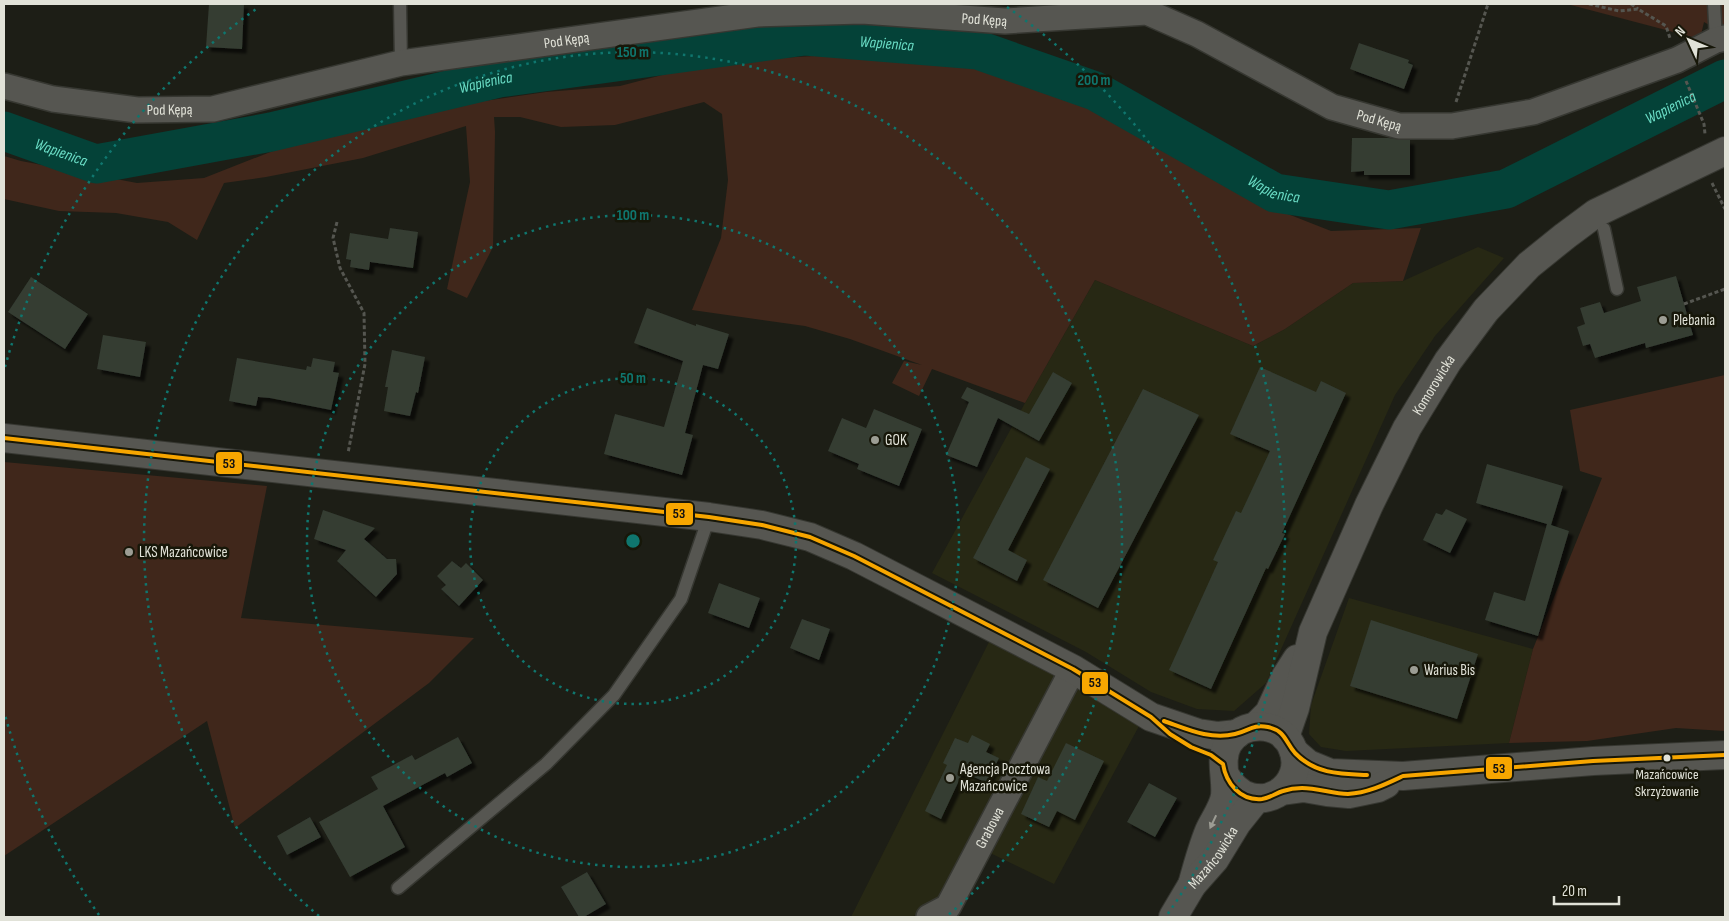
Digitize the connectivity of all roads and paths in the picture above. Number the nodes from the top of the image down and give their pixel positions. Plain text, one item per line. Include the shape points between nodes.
1 (400, 4) edge
2 (1488, 4) edge
3 (1589, 4) edge
4 (1631, 4) edge
5 (1714, 4) edge
6 (1146, 8) edge
7 (1638, 9) junction
8 (1666, 26) dead end
9 (1720, 39) edge
10 (1677, 60) junction
11 (401, 63) junction
12 (4, 86) edge
13 (1704, 124) dead end
14 (1448, 126) junction
15 (1725, 151) edge
16 (1714, 186) dead end
17 (1725, 209) edge
18 (337, 222) dead end
19 (1604, 229) dead end
20 (1617, 290) dead end
21 (1725, 290) edge
22 (1684, 304) dead end
23 (4, 438) edge
24 (344, 476) junction
25 (709, 517) junction
26 (1313, 632) junction
27 (1073, 669) junction
28 (1151, 717) junction
29 (1246, 730) junction
30 (1290, 745) junction
31 (1725, 755) edge
32 (1224, 770) junction
33 (1403, 776) junction
34 (1270, 795) junction
35 (1192, 885) junction
36 (398, 888) dead end
37 (938, 912) edge
38 (1173, 917) edge

1 - 11 lane
2 - 14 path
3 - 7 path via 1619,11
4 - 7 path
5 - 9 lane
6 - 11 street, Pod Kępą via 1005,21 862,11 757,14
6 - 14 street, Pod Kępą via 1332,107 1399,126
7 - 8 path
9 - 10 street, Pod Kępą
10 - 13 path
10 - 14 street, Pod Kępą via 1532,112
11 - 12 street, Pod Kępą via 213,109 137,110 53,99
15 - 26 street, Komorowicka via 1596,213 1529,265 1486,310 1448,361 1407,428
16 - 17 path
18 - 24 path via 333,238 340,268 364,313 365,364
19 - 20 lane
21 - 22 path
23 - 24 street
24 - 25 street
25 - 27 street via 810,537 854,556
25 - 36 lane via 681,600 614,695 546,764
26 - 29 street via 1286,676 1269,713
26 - 30 street, Komorowicka
27 - 28 street
27 - 37 street, Grabowa
28 - 29 street via 1198,733 1218,736
28 - 32 street via 1170,734 1211,755
29 - 30 street via 1266,727 1277,730
29 - 32 street via 1229,742 1224,752
30 - 33 street via 1308,764 1330,773
30 - 34 street via 1296,762 1294,772 1289,782
31 - 33 street via 1593,761
32 - 34 street via 1231,785 1240,793
32 -> 35 street via 1224,798
33 - 34 street via 1378,788 1349,794 1304,788
34 - 35 street, Mazańcowicka via 1237,823 1215,859
35 - 38 street, Mazańcowicka

